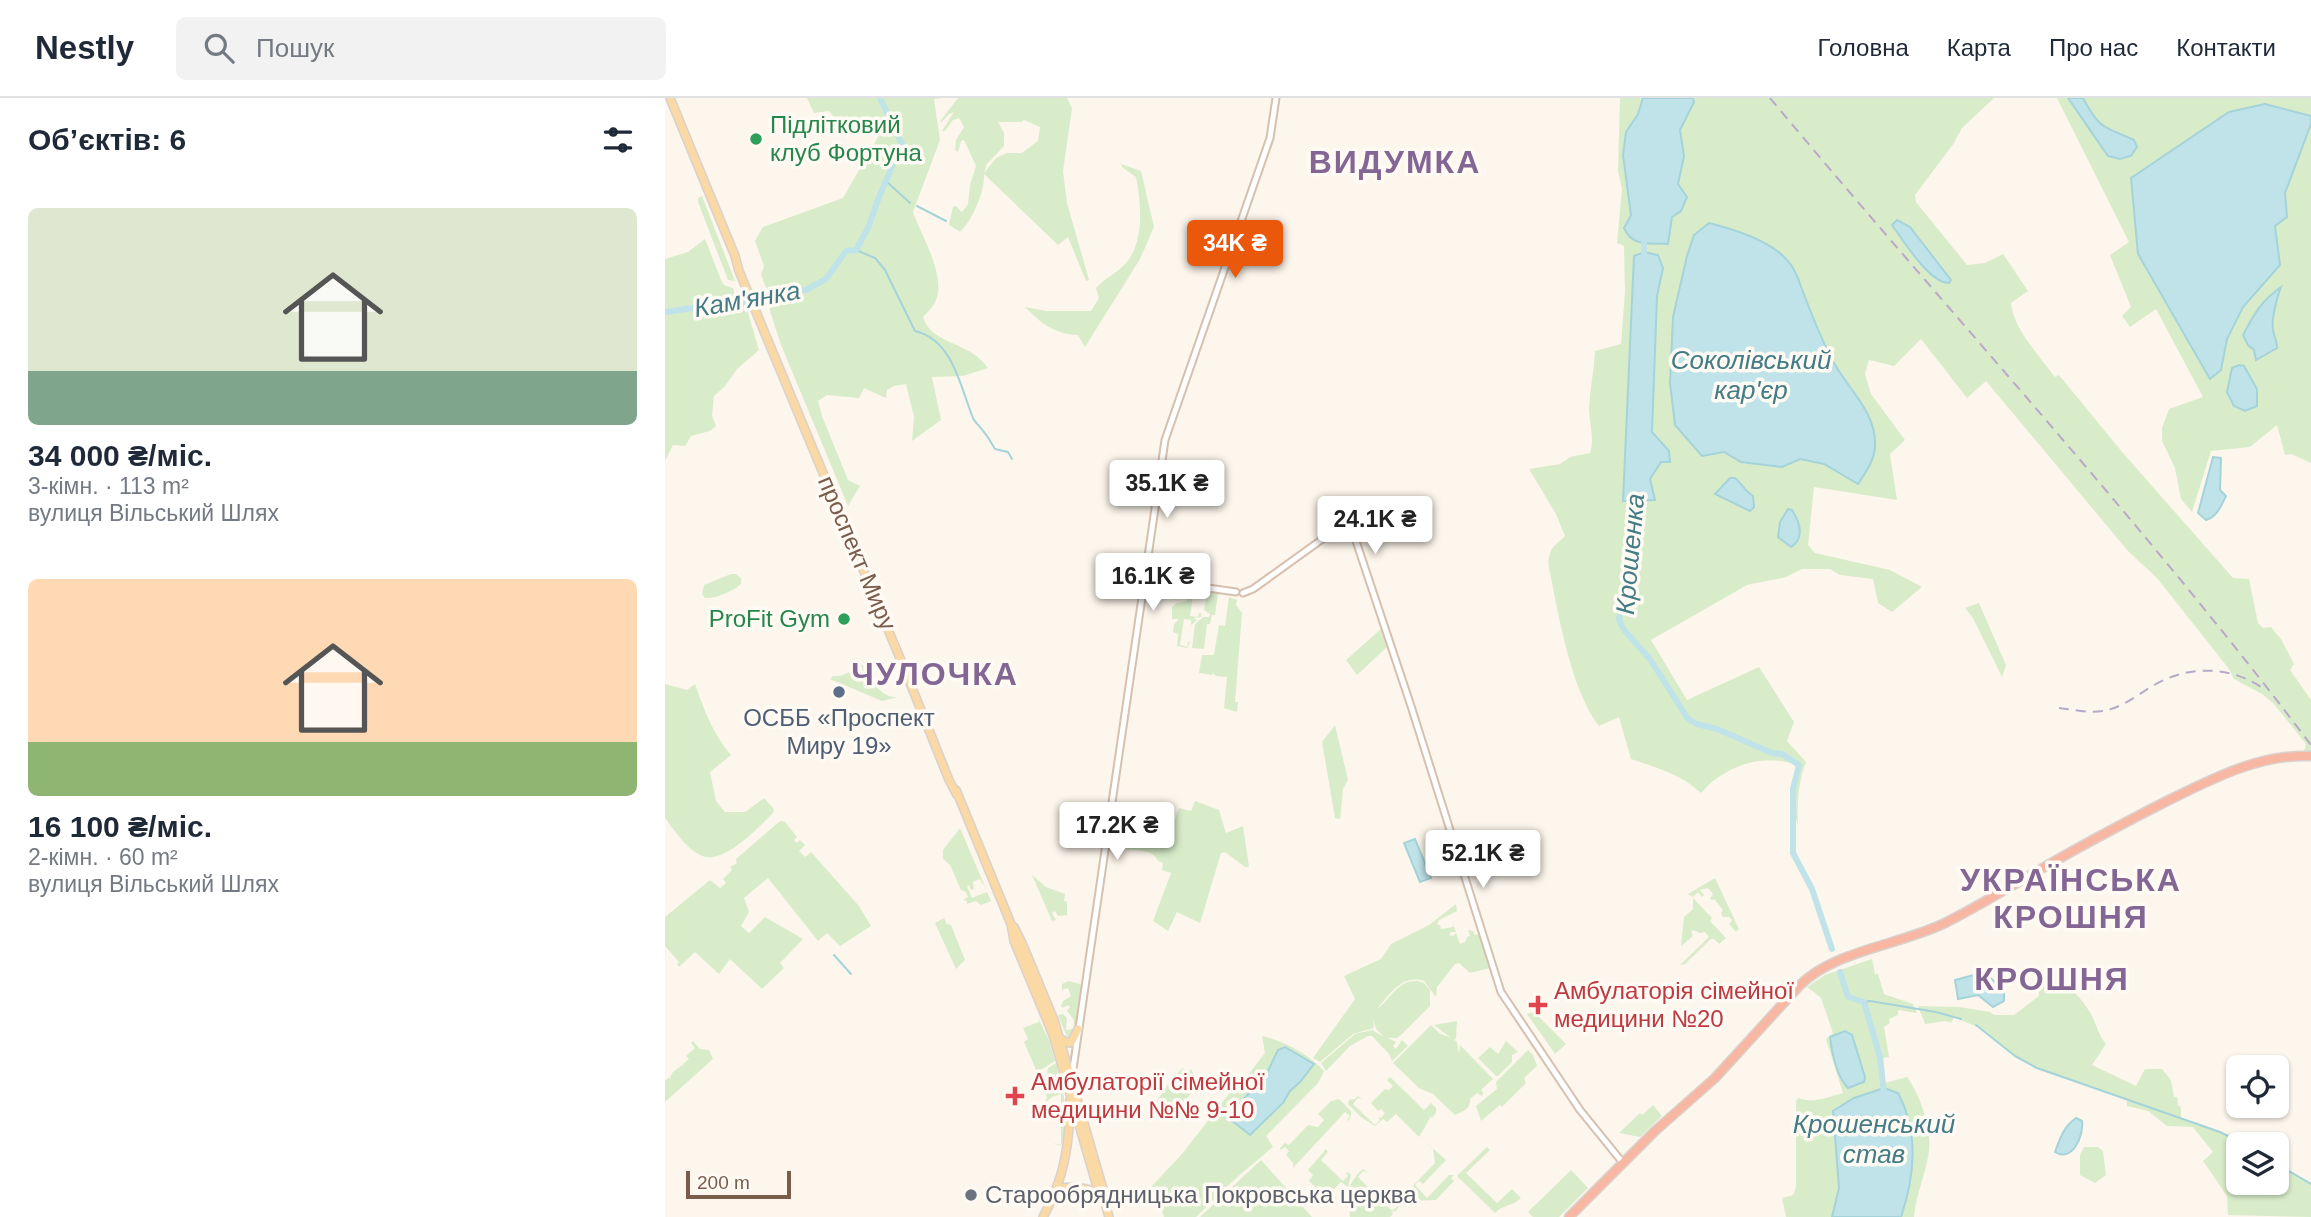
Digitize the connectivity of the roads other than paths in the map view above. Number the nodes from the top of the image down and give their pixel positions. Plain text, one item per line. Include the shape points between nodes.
1 (670, 98) edge
2 (1276, 98) edge
3 (1145, 579) junction
4 (2311, 755) edge
5 (1011, 924) junction
6 (1078, 1029) junction
7 (1060, 1037) junction
8 (1072, 1080) junction
9 (1071, 1096) junction
10 (1623, 1163) junction
11 (1059, 1188) junction
12 (1102, 1192) junction
13 (1044, 1217) edge
14 (1109, 1217) edge
15 (1569, 1217) edge

1 - 5 main road, проспект Миру
2 - 3 street via 1270,138 1168,429
3 - 6 street
3 - 10 street via 1240,592 1253,589 1349,520 1501,992 1580,1110
4 - 10 highway via 2264,759 2205,783 2103,833 1944,923 1814,972 1716,1078
5 - 7 main road, проспект Миру
5 - 9 main road, проспект Миру
6 - 7 main road via 1071,1043
6 - 8 street
7 - 8 main road, проспект Миру
8 - 9 main road
8 - 12 main road, проспект Миру
9 - 11 main road
9 - 11 main road via 1070,1150
9 - 12 main road, проспект Миру
10 - 15 highway
11 - 12 main road
11 - 13 main road
12 - 14 main road

